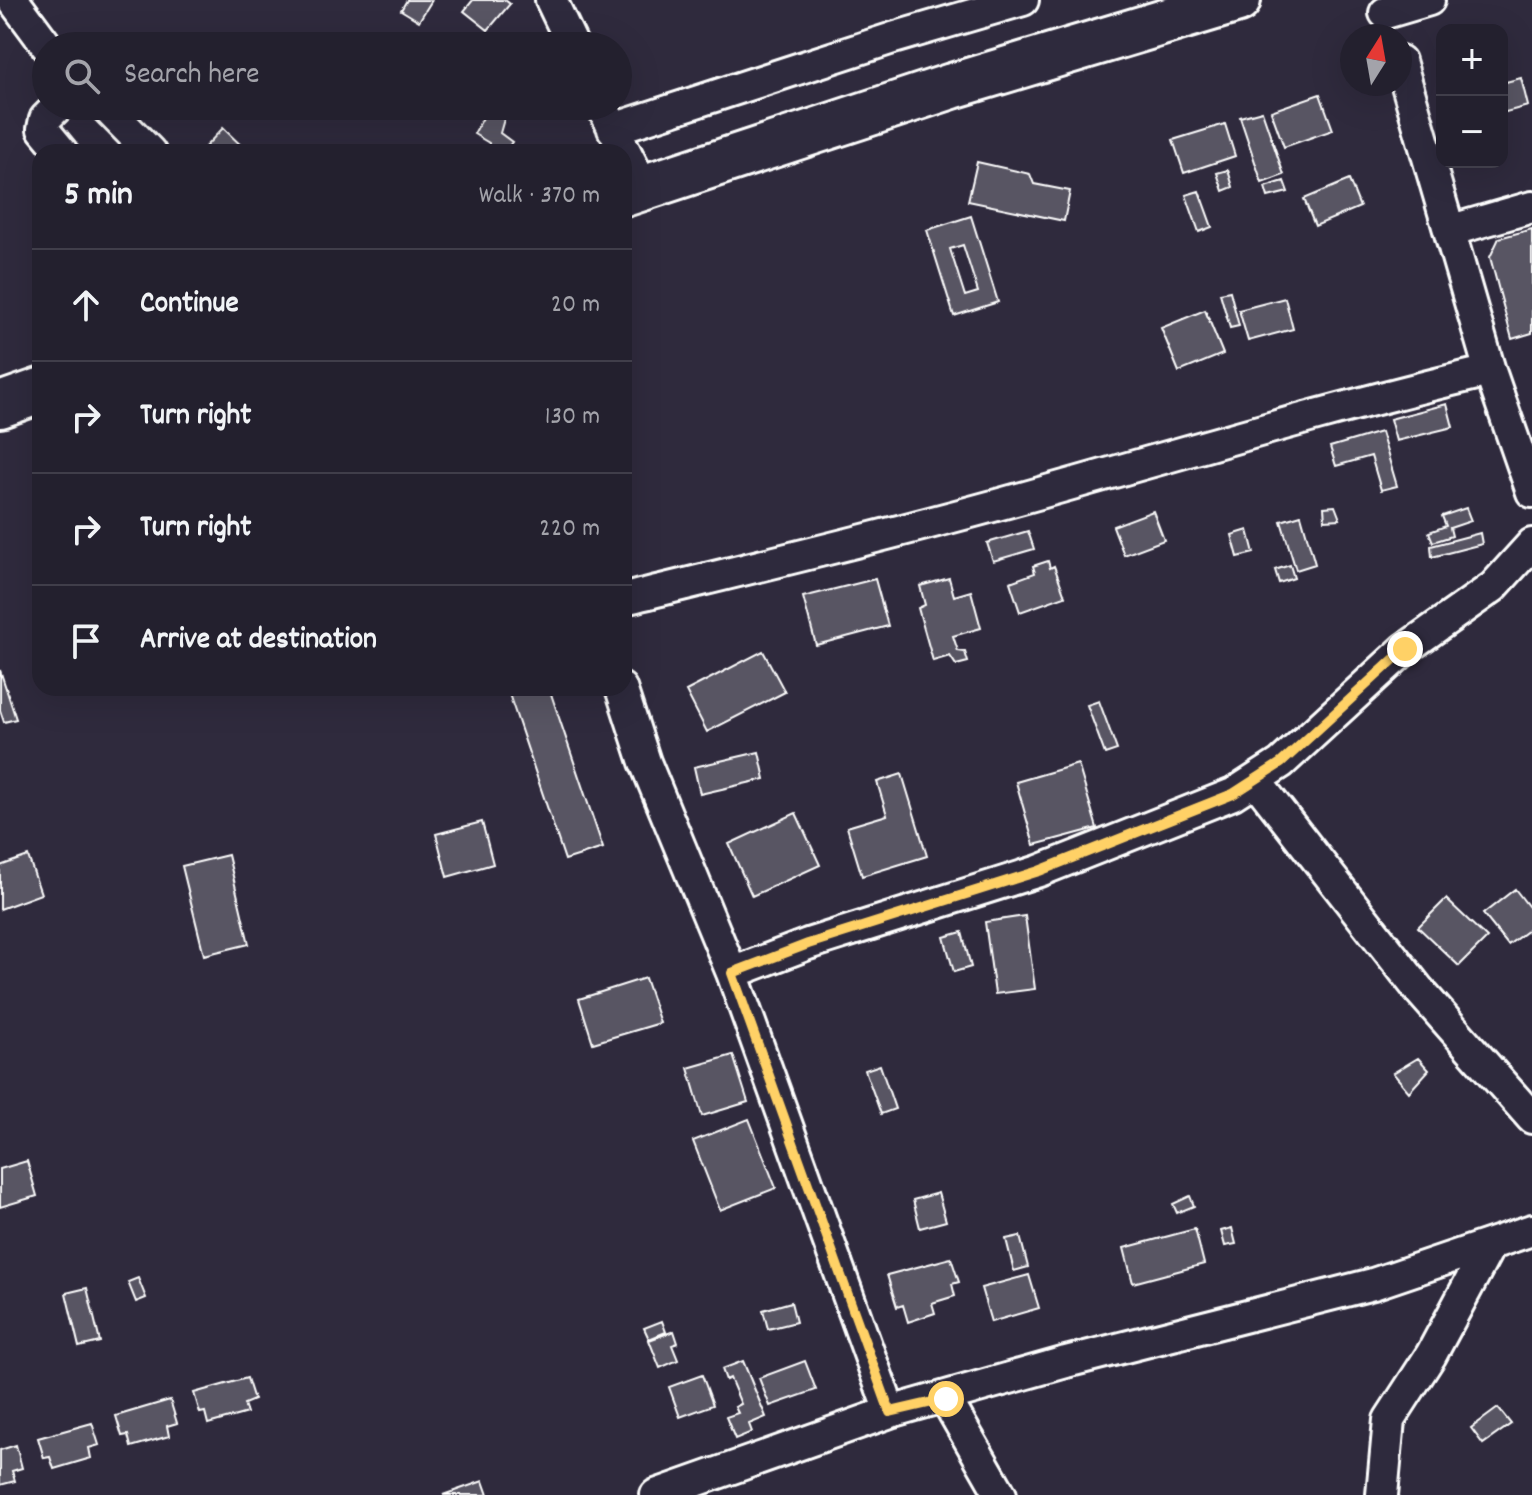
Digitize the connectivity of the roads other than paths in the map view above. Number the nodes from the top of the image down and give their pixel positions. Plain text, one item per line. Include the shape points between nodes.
1 (13, 0) edge
2 (551, 0) edge
3 (1023, 0) edge
4 (1238, 0) edge
5 (1429, 0) edge
6 (1386, 16) edge
7 (37, 32) edge
8 (566, 32) edge
9 (1411, 96) edge
10 (632, 110) edge
11 (45, 120) edge
12 (119, 120) edge
13 (608, 120) edge
14 (55, 144) edge
15 (142, 144) edge
16 (617, 144) edge
17 (634, 191) edge
18 (1532, 207) edge
19 (1452, 230) junction
20 (1490, 371) junction
21 (32, 394) edge
22 (0, 405) edge
23 (1525, 442) edge
24 (1532, 492) edge
25 (1532, 544) edge
26 (632, 597) edge
27 (624, 696) edge
28 (1255, 780) junction
29 (732, 973) junction
30 (1532, 1118) edge
31 (1532, 1230) edge
32 (1490, 1245) junction
33 (946, 1399) junction
34 (890, 1412) junction
35 (656, 1495) edge
36 (1001, 1495) edge
37 (1382, 1495) edge

1 - 7 street
2 - 8 street
3 - 10 street
4 - 17 highway via 952,86
5 - 6 street
9 - 19 street
11 - 14 street via 43,129
12 - 15 street
13 - 16 street
18 - 19 street
19 - 20 street
20 - 23 street
20 - 26 street
21 - 22 highway
23 - 24 street
25 - 28 street via 1493,587 1405,649 1281,763
27 - 29 street via 645,762
28 - 29 street via 1233,794 1039,871
28 - 30 street via 1419,990
29 - 34 street
31 - 32 street
32 - 33 street via 1373,1284 1066,1362
32 - 37 street via 1389,1420
33 - 34 street
33 - 36 street
34 - 35 street

